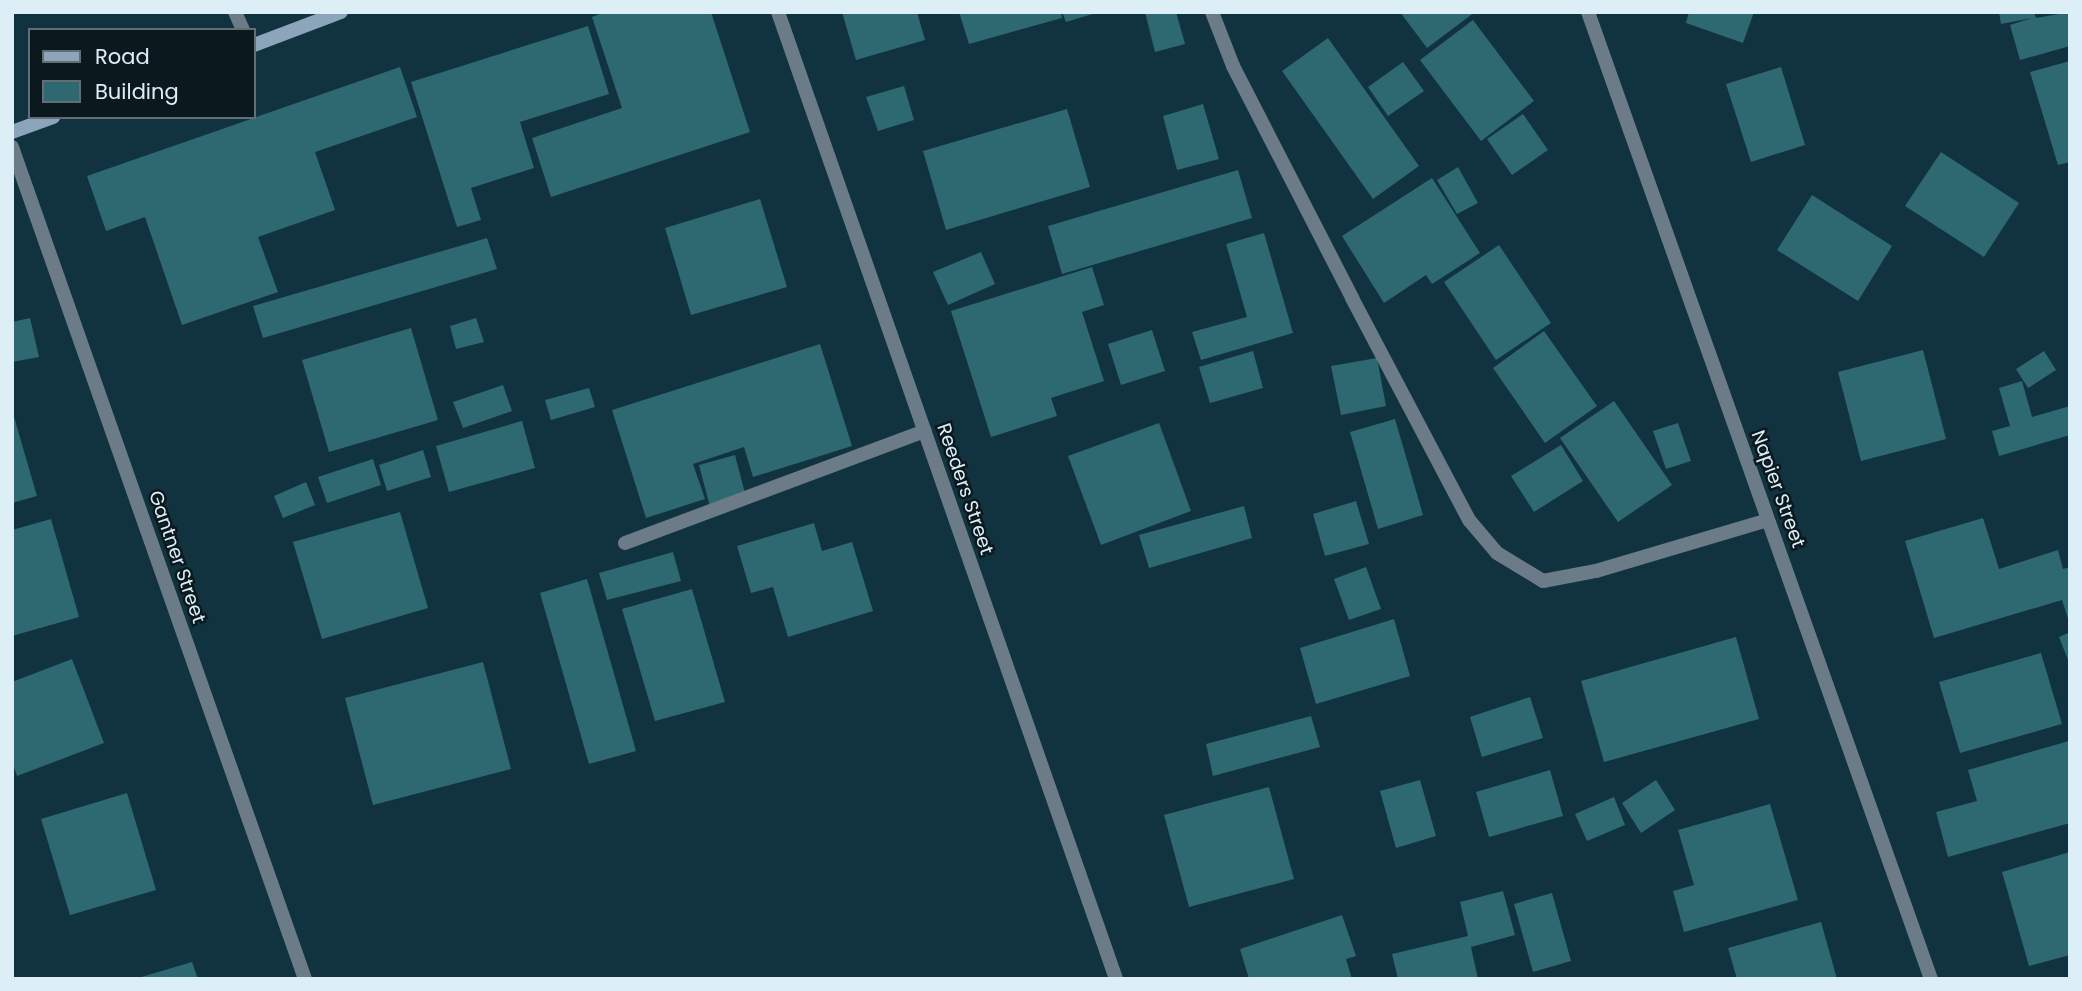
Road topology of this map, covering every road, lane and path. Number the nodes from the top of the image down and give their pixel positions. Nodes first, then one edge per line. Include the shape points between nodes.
1 (235, 12) edge
2 (341, 12) edge
3 (778, 12) edge
4 (1212, 12) edge
5 (1588, 12) edge
6 (242, 28) edge
7 (256, 44) edge
8 (48, 119) edge
9 (12, 132) edge
10 (12, 147) edge
11 (925, 431) junction
12 (1768, 520) junction
13 (625, 543) dead end
14 (305, 979) edge
15 (1116, 979) edge
16 (1931, 979) edge

1 - 6 street
2 - 7 street
3 - 11 street, Reeders Street
4 - 12 street via 1233,66 1391,372 1469,520 1497,553 1543,580 1596,571
5 - 12 street, Napier Street
8 - 9 street
10 - 14 street, Gantner Street
11 - 13 street
11 - 15 street, Reeders Street
12 - 16 street, Napier Street

